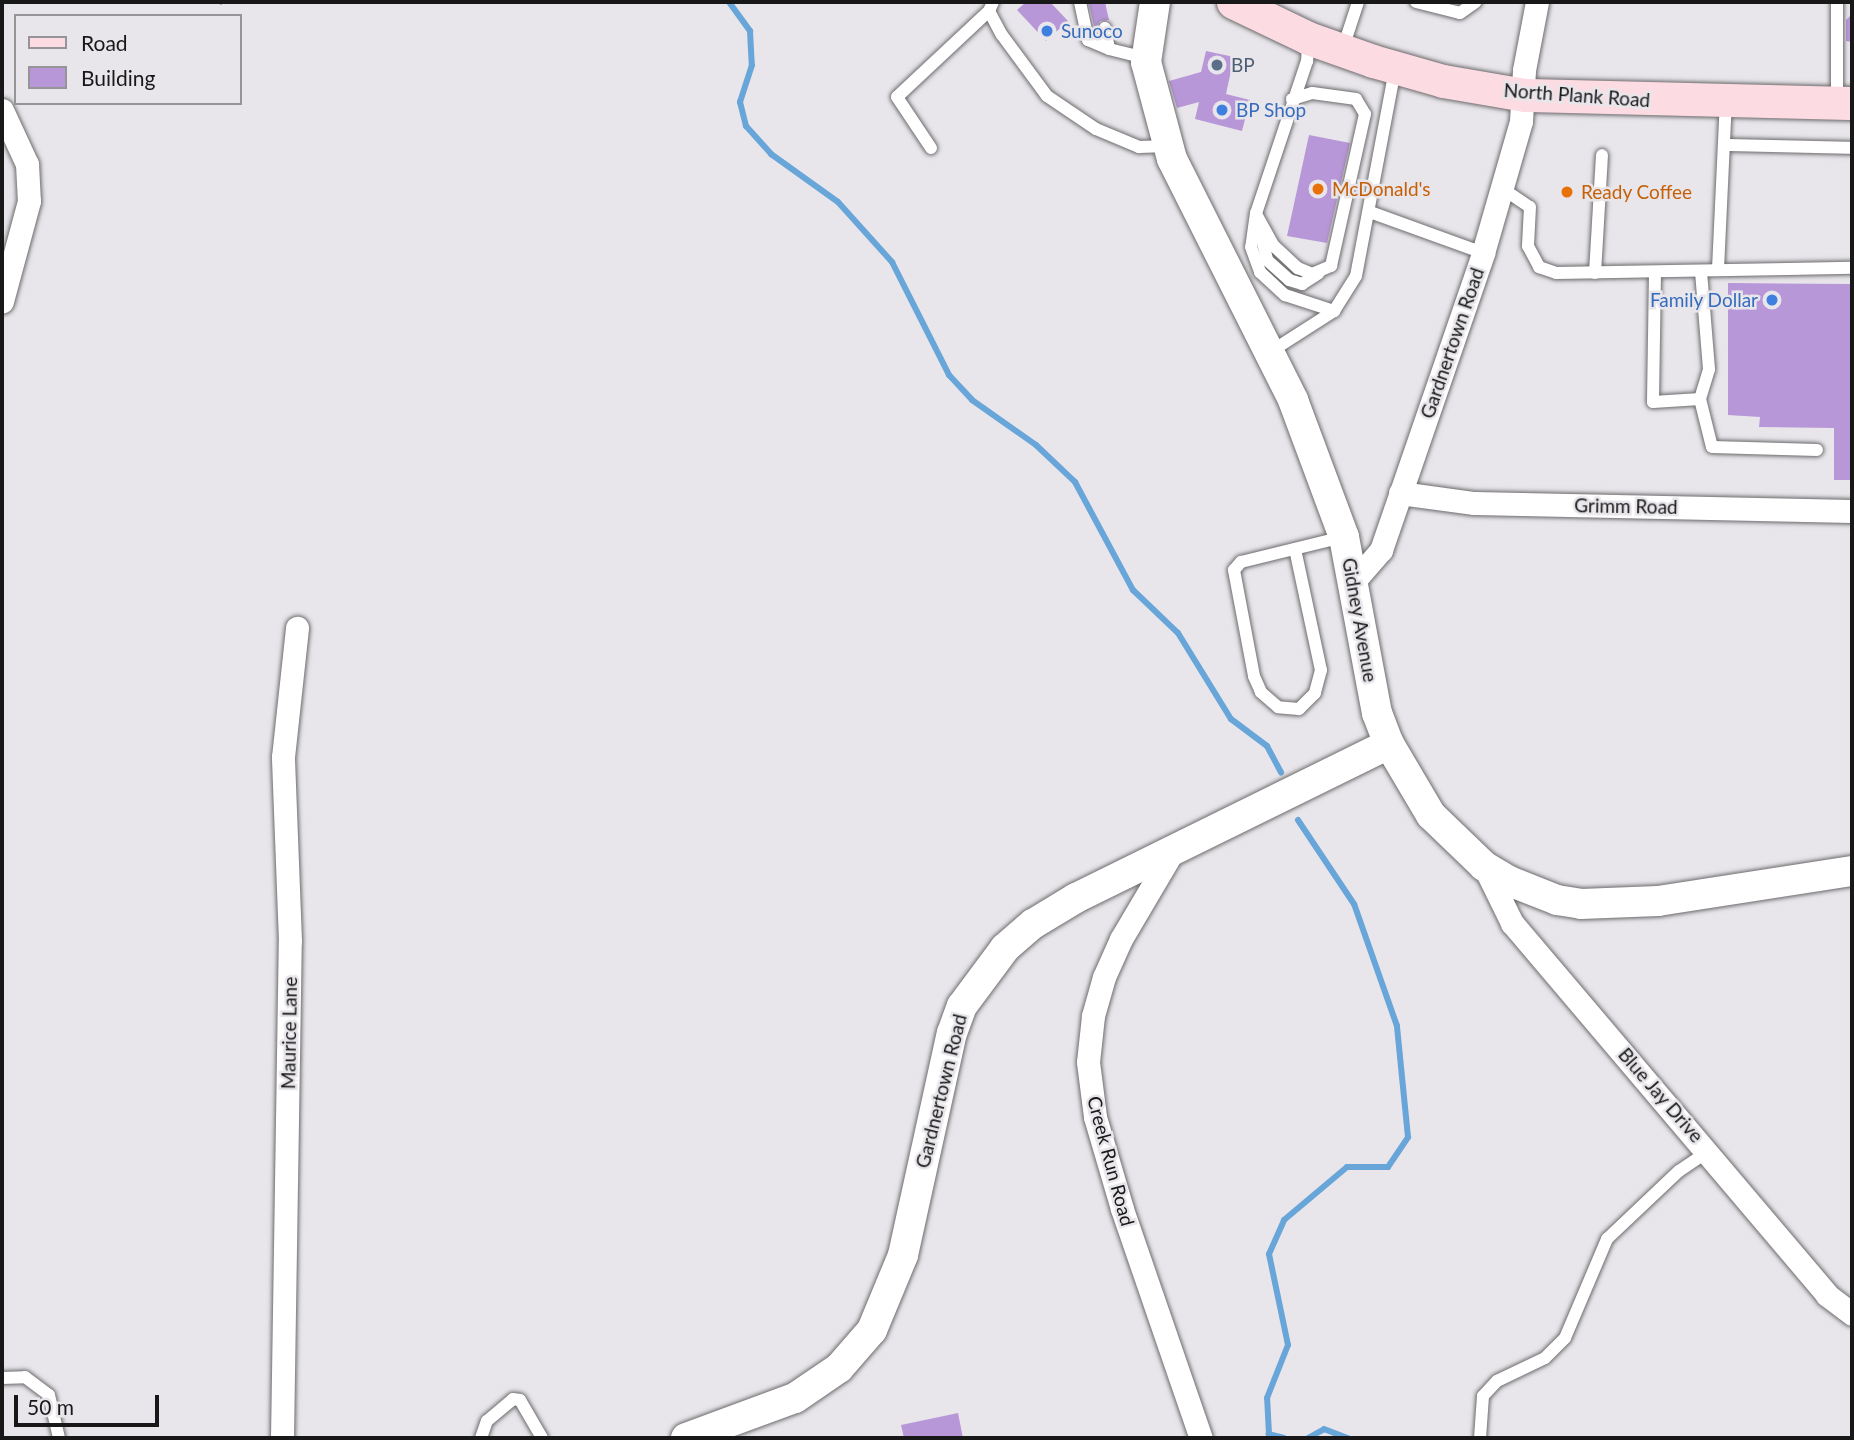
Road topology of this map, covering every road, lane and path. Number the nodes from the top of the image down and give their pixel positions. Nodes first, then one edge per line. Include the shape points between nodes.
1 (1079, 2) edge
2 (1155, 2) edge
3 (1233, 2) edge
4 (1358, 2) edge
5 (1416, 2) edge
6 (1476, 2) edge
7 (1537, 2) edge
8 (1837, 2) edge
9 (991, 7) edge
10 (1105, 28) dead end
11 (1308, 38) junction
12 (1109, 49) junction
13 (1342, 50) junction
14 (1146, 58) junction
15 (1396, 68) junction
16 (1525, 94) junction
17 (1292, 99) junction
18 (1726, 101) junction
19 (1844, 103) edge
20 (2, 110) edge
21 (1724, 145) junction
22 (1168, 146) junction
23 (931, 148) dead end
24 (1852, 148) edge
25 (1602, 155) dead end
26 (1503, 189) junction
27 (1370, 212) junction
28 (1256, 214) junction
29 (1483, 253) junction
30 (1852, 268) edge
31 (1718, 269) junction
32 (1701, 271) junction
33 (1595, 273) junction
34 (1655, 273) junction
35 (2, 301) edge
36 (1334, 311) junction
37 (1269, 352) junction
38 (1700, 399) junction
39 (1817, 450) dead end
40 (1400, 493) junction
41 (1852, 510) edge
42 (1344, 537) junction
43 (1295, 549) junction
44 (1355, 580) junction
45 (297, 628) dead end
46 (1389, 744) junction
47 (1173, 851) junction
48 (1484, 866) junction
49 (1852, 870) edge
50 (1709, 1151) junction
51 (1852, 1314) edge
52 (2, 1378) edge
53 (60, 1438) edge
54 (282, 1438) edge
55 (481, 1438) edge
56 (542, 1438) edge
57 (685, 1438) edge
58 (1201, 1438) edge
59 (1480, 1438) edge

1 - 12 lane via 1088,40
2 - 14 street, Gidney Avenue
3 - 11 main road, North Plank Road
4 - 13 lane
5 - 6 lane via 1460,13
7 - 16 street, Gardnertown Road via 1524,70
8 - 19 lane
9 - 22 lane via 1023,69 1046,96 1107,134 1139,147
9 - 23 lane via 897,97
10 - 12 lane
11 - 13 main road, North Plank Road
11 - 17 lane via 1307,61
12 - 14 lane
13 - 15 main road, North Plank Road
14 - 22 street, Gidney Avenue
15 - 16 main road, North Plank Road
15 - 27 lane
16 - 18 main road, North Plank Road
16 - 26 street, Gardnertown Road
17 - 28 lane
17 - 28 lane via 1312,93 1342,96 1356,99 1365,114 1331,266 1312,274 1297,268 1274,246
18 - 19 main road, North Plank Road
18 - 21 lane
20 - 35 street via 27,164 29,201
21 - 24 lane
21 - 31 lane
22 - 37 street, Gidney Avenue via 1195,211
25 - 33 lane
26 - 29 street, Gardnertown Road
26 - 33 lane via 1530,207 1528,246 1539,267 1556,273
27 - 29 lane
27 - 36 lane via 1356,276
28 - 36 lane via 1251,247 1261,272 1285,295
29 - 40 street, Gardnertown Road
30 - 31 lane
31 - 32 lane
32 - 34 lane
32 - 38 lane via 1709,369
33 - 34 lane
34 - 38 lane via 1653,402
36 - 37 lane
37 - 42 street, Gidney Avenue via 1293,400
38 - 39 lane via 1712,447
40 - 41 street, Grimm Road via 1475,503
40 - 44 street, Gardnertown Road via 1381,550
42 - 43 lane
42 - 44 street, Gidney Avenue
43 - 43 lane via 1241,562 1234,570 1261,692 1278,707 1299,709 1315,693 1321,670
44 - 46 street, Gidney Avenue via 1368,674
45 - 54 street, Maurice Lane via 283,757 290,941
46 - 47 street, Gardnertown Road
46 - 48 street, Gidney Avenue via 1431,815
47 - 57 street, Gardnertown Road via 1033,924 1005,948 962,1006 940,1081 903,1255 872,1330 856,1350 795,1398
47 - 58 street, Creek Run Road via 1104,977 1093,1016 1088,1062 1095,1117 1122,1209
48 - 49 street, Gidney Avenue via 1556,901 1581,904 1658,901
48 - 50 street, Blue Jay Drive via 1512,923
50 - 51 street, Blue Jay Drive via 1827,1295
50 - 59 lane via 1679,1171 1607,1238 1565,1338 1545,1358 1497,1381 1483,1396
52 - 53 lane via 25,1377 49,1395
55 - 56 lane via 487,1421 513,1399 520,1400

